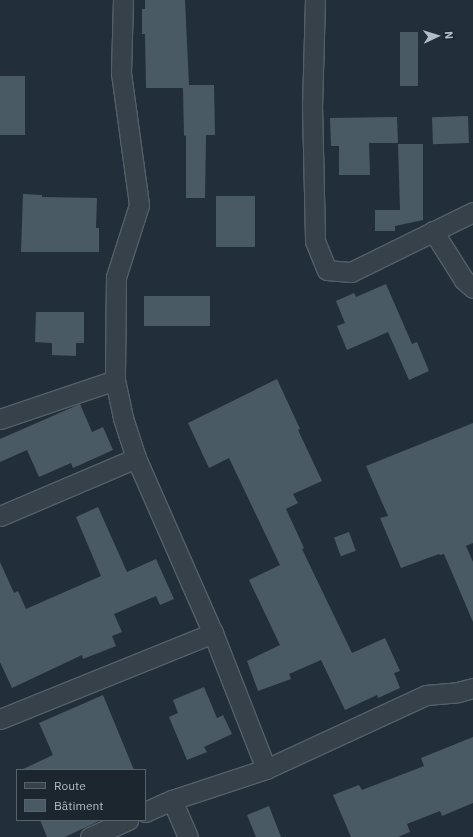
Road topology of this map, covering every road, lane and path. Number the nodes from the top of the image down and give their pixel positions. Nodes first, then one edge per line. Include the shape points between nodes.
1 (123, 0) edge
2 (314, 0) edge
3 (473, 212) edge
4 (433, 231) junction
5 (473, 288) edge
6 (115, 380) junction
7 (0, 419) edge
8 (136, 458) junction
9 (0, 516) edge
10 (213, 633) junction
11 (473, 688) edge
12 (0, 719) edge
13 (266, 769) junction
14 (172, 800) junction
15 (146, 812) edge
16 (126, 821) edge
17 (90, 837) edge
18 (188, 837) edge

1 - 6 street via 121,73 139,205 116,276
2 - 4 street via 312,105 316,241 327,270 350,272
3 - 4 street
4 - 5 street via 464,280
6 - 7 street
6 - 8 street via 123,418
8 - 9 street
8 - 10 street
10 - 12 street
10 - 13 street
11 - 13 street via 426,695
13 - 14 street
14 - 15 street
14 - 18 street
16 - 17 street

